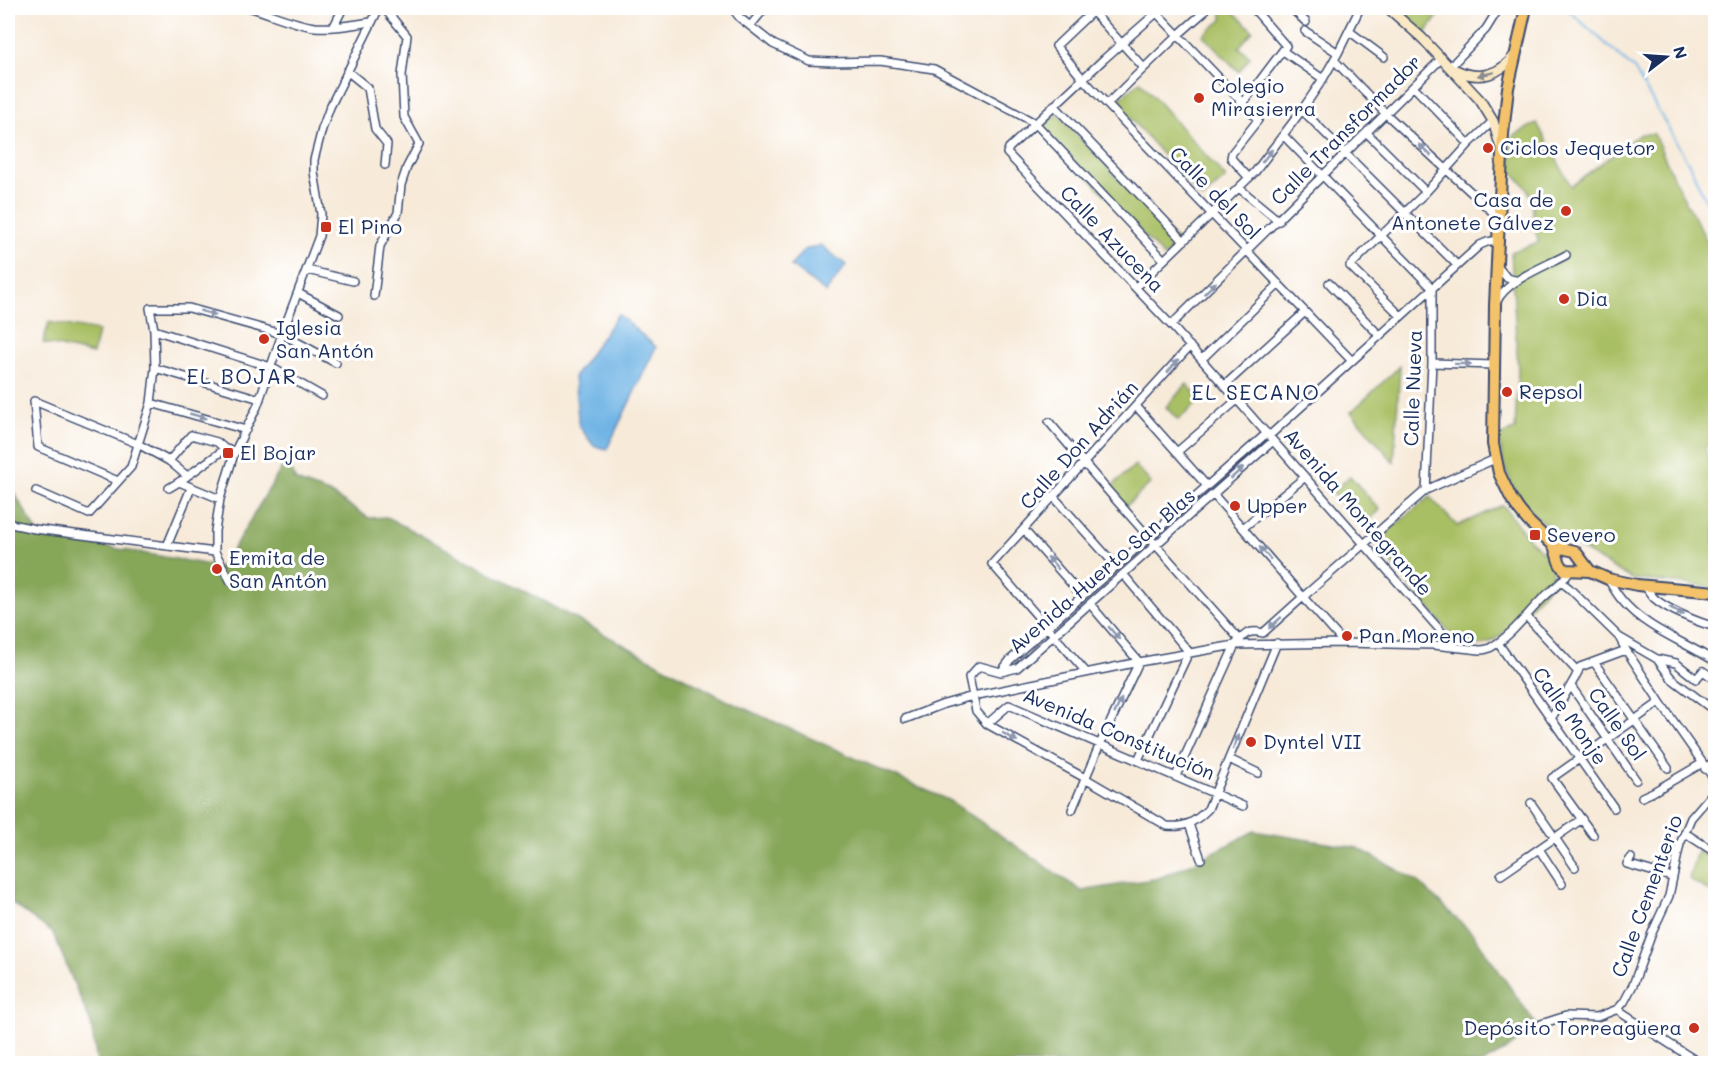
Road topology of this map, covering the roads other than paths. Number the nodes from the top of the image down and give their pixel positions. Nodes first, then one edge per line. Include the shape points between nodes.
1 (251, 8) edge
2 (343, 8) edge
3 (379, 8) edge
4 (384, 8) edge
5 (732, 8) edge
6 (765, 8) edge
7 (1202, 8) edge
8 (1252, 8) edge
9 (1291, 8) edge
10 (1360, 8) edge
11 (1388, 8) edge
12 (1499, 8) edge
13 (1526, 8) edge
14 (1157, 9) edge
15 (1094, 10) edge
16 (372, 22) junction
17 (1306, 22) dead end
18 (750, 26) junction
19 (334, 27) junction
20 (1305, 31) dead end
21 (1349, 31) junction
22 (1179, 35) junction
23 (1120, 44) junction
24 (1285, 48) junction
25 (1516, 53) junction
26 (1336, 56) junction
27 (1384, 57) dead end
28 (1442, 58) junction
29 (1450, 67) junction
30 (1144, 68) junction
31 (347, 71) junction
32 (1083, 79) junction
33 (1323, 79) junction
34 (1413, 87) junction
35 (1243, 103) junction
36 (1107, 104) junction
37 (1054, 105) junction
38 (1302, 110) junction
39 (1386, 114) junction
40 (1499, 122) junction
41 (1035, 123) junction
42 (1367, 133) junction
43 (1283, 135) junction
44 (1469, 144) junction
45 (1346, 154) junction
46 (385, 165) dead end
47 (1447, 170) junction
48 (1323, 177) junction
49 (1249, 178) junction
50 (1239, 188) junction
51 (1426, 192) junction
52 (1213, 213) junction
53 (1405, 213) junction
54 (1499, 218) junction
55 (1279, 221) junction
56 (1381, 237) junction
57 (1498, 240) junction
58 (1184, 241) junction
59 (1248, 251) junction
60 (1566, 255) dead end
61 (1164, 260) junction
62 (1457, 265) junction
63 (1497, 266) junction
64 (307, 270) junction
65 (1518, 280) junction
66 (353, 281) dead end
67 (1329, 283) dead end
68 (1280, 284) junction
69 (1136, 287) junction
70 (1432, 288) junction
71 (298, 293) junction
72 (374, 296) dead end
73 (1495, 305) junction
74 (1305, 312) junction
75 (339, 315) dead end
76 (1401, 316) junction
77 (1172, 325) junction
78 (154, 330) junction
79 (282, 334) junction
80 (1380, 336) junction
81 (1190, 346) junction
82 (1202, 359) junction
83 (1352, 361) junction
84 (336, 363) dead end
85 (1432, 363) junction
86 (1494, 365) junction
87 (271, 367) junction
88 (155, 368) junction
89 (1225, 386) junction
90 (322, 396) dead end
91 (260, 399) junction
92 (1237, 400) junction
93 (151, 403) junction
94 (1136, 406) junction
95 (1049, 422) dead end
96 (246, 430) junction
97 (1270, 436) junction
98 (138, 444) junction
99 (225, 449) junction
100 (235, 451) junction
101 (1177, 452) junction
102 (1495, 459) junction
103 (169, 461) junction
104 (1084, 463) junction
105 (187, 476) junction
106 (1305, 477) junction
107 (118, 481) junction
108 (179, 483) junction
109 (1207, 486) junction
110 (169, 488) dead end
111 (191, 488) junction
112 (1426, 490) junction
113 (36, 491) dead end
114 (1213, 494) junction
115 (1053, 496) junction
116 (220, 499) junction
117 (8, 521) edge
118 (1243, 528) junction
119 (1024, 530) junction
120 (1149, 537) junction
121 (1364, 544) junction
122 (1552, 544) junction
123 (1156, 545) junction
124 (167, 546) junction
125 (1568, 549) junction
126 (215, 552) junction
127 (1580, 558) junction
128 (1559, 561) junction
129 (1116, 566) junction
130 (1572, 570) junction
131 (1590, 571) junction
132 (1123, 574) junction
133 (1608, 579) junction
134 (1562, 581) junction
135 (231, 582) dead end
136 (1645, 586) junction
137 (1716, 592) edge
138 (1082, 596) junction
139 (1303, 597) junction
140 (1090, 604) junction
141 (1526, 616) junction
142 (1048, 627) junction
143 (1716, 627) edge
144 (1055, 635) junction
145 (1619, 637) junction
146 (1237, 642) junction
147 (1277, 643) junction
148 (1344, 643) junction
149 (1498, 643) junction
150 (1454, 646) junction
151 (1626, 650) junction
152 (1189, 652) junction
153 (1657, 659) junction
154 (1139, 662) junction
155 (1594, 662) junction
156 (1716, 662) edge
157 (1000, 672) junction
158 (1086, 672) junction
159 (1578, 672) junction
160 (1716, 680) edge
161 (1571, 686) junction
162 (974, 696) junction
163 (1660, 702) junction
164 (1716, 712) edge
165 (1551, 718) junction
166 (904, 719) dead end
167 (1635, 720) junction
168 (987, 724) junction
169 (1607, 739) junction
170 (1100, 744) junction
171 (1229, 759) junction
172 (1580, 759) junction
173 (1716, 759) edge
174 (1138, 760) junction
175 (1703, 766) junction
176 (1668, 768) dead end
177 (1258, 773) dead end
178 (1176, 776) junction
179 (1085, 778) junction
180 (1636, 780) dead end
181 (1716, 782) edge
182 (1716, 789) edge
183 (1215, 793) junction
184 (1642, 797) dead end
185 (1531, 803) dead end
186 (1243, 806) dead end
187 (1614, 808) dead end
188 (1072, 810) dead end
189 (1582, 819) junction
190 (1189, 824) junction
191 (1685, 832) junction
192 (1593, 835) dead end
193 (1555, 838) junction
194 (1539, 849) junction
195 (1716, 853) edge
196 (1631, 858) dead end
197 (1201, 859) dead end
198 (1575, 867) dead end
199 (1501, 875) dead end
200 (1671, 877) junction
201 (1562, 884) dead end
202 (1618, 1009) junction
203 (1540, 1024) dead end
204 (1702, 1063) edge

1 - 19 street via 316,27
2 - 19 street
3 - 16 street
4 - 72 street via 407,36 402,75 404,117 419,144 400,185 398,213 380,246
5 - 18 street
6 - 18 street
7 - 22 street via 1204,12
8 - 24 street
9 - 17 street
10 - 21 street
11 - 28 main road
12 - 29 street via 1486,29
13 - 25 main road
14 - 22 street
14 - 23 street
15 - 23 street
15 - 32 street, Calle del Sol via 1056,46
16 - 19 street
16 - 31 street
18 - 41 street via 772,44 808,61 880,61 934,69
20 - 26 street
21 - 26 street
21 - 27 street
22 - 30 street
22 - 35 street
23 - 30 street
23 - 32 street
24 - 33 street
24 - 35 street
25 -> 29 main road via 1504,67 1484,76 1467,75
25 - 40 main road
26 - 33 street
26 - 39 street
28 - 29 main road
28 - 34 street, Calle Transformador
29 - 40 main road
30 - 36 street
31 - 46 street via 368,88 375,129 387,144
31 - 64 street via 326,116 315,153 321,228
32 - 36 street, Calle del Sol
32 - 37 street
33 - 38 street
34 - 39 street, Calle Transformador
34 - 44 street
35 - 49 street via 1258,120 1231,158
36 - 52 street, Calle del Sol
37 - 41 street
37 - 58 street
38 - 43 street
38 - 45 street
39 - 42 street, Calle Transformador
47 -> 39 street
40 - 44 street
40 - 54 main road
41 - 61 street
41 - 69 street, Calle Azucena via 1009,148 1009,156
42 - 45 street, Calle Transformador
42 - 51 street
43 - 48 street
49 -> 43 street
44 - 47 street
45 - 48 street, Calle Transformador
45 - 53 street
47 - 51 street
47 - 54 street
48 - 55 street, Calle Transformador
48 - 56 street
49 - 50 street
50 - 52 street
50 - 55 street
51 - 53 street
52 - 58 street
52 - 59 street, Calle del Sol
53 - 56 street
53 - 62 street
54 - 57 main road
55 - 59 street, Calle Transformador
56 - 70 street
56 - 76 street via 1350,266
57 - 62 street, Avenida Huerto San Blas via 1480,245
57 - 63 main road
58 - 61 street
59 - 68 street, Calle del Sol
77 -> 59 street, Calle Transformador
60 - 65 street
61 - 69 street
62 - 70 street, Avenida Huerto San Blas
63 - 65 street via 1507,278
63 - 73 main road
64 - 66 street
64 - 71 street
65 - 73 street via 1500,294
67 - 80 street
68 - 74 street, Calle del Sol
68 - 82 street
69 - 77 street, Calle Azucena
70 - 76 street, Avenida Huerto San Blas
70 - 85 street, Calle Nueva
71 - 75 street
71 - 79 street
73 - 86 main road
74 - 83 street, Calle del Sol
74 - 89 street
76 - 80 street, Avenida Huerto San Blas
77 - 81 street, Calle Azucena
78 -> 79 street via 150,308 189,308
78 - 87 street
78 - 88 street
79 - 84 street
79 - 87 street
80 - 83 street, Avenida Huerto San Blas
81 - 82 street, Avenida Montegrande
94 -> 81 street, Calle Don Adrián
82 - 89 street, Avenida Montegrande
83 - 97 street, Avenida Huerto San Blas
85 -> 86 street
85 - 112 street, Calle Nueva
86 - 102 main road
87 - 90 street
87 - 91 street
88 - 91 street
88 - 93 street
89 - 92 street, Avenida Montegrande
91 - 96 street
92 - 97 street, Avenida Montegrande
92 - 101 street
93 -> 96 street
93 - 98 street
94 - 101 street
94 - 104 street, Calle Don Adrián
95 - 104 street
96 - 100 street
97 - 106 street, Avenida Montegrande
97 - 109 street, Avenida Huerto San Blas
114 -> 97 street, Avenida Huerto San Blas
98 - 103 street
98 - 107 street via 131,467
98 - 107 street via 34,401 38,447
99 - 100 street
99 - 103 street via 217,442 190,435
99 - 105 street
100 - 116 street
101 - 109 street
102 - 112 street
102 - 122 main road via 1510,498
103 - 105 street
104 - 115 street, Calle Don Adrián
104 - 120 street
105 - 108 street
106 - 118 street
106 - 121 street, Avenida Montegrande
107 - 113 street via 88,514
108 - 110 street
108 - 111 street
109 - 120 street, Avenida Huerto San Blas
111 - 116 street
111 - 124 street
112 - 121 street
114 - 118 street
114 - 123 street, Avenida Huerto San Blas
115 - 119 street, Calle Don Adrián
115 - 129 street
116 - 126 street
117 - 124 street via 10,525 35,529
139 -> 118 street
138 -> 119 street
119 - 142 street, Calle Don Adrián via 992,564
120 - 123 street
120 - 129 street, Avenida Huerto San Blas
121 - 139 street
121 - 150 street, Avenida Montegrande
122 - 125 main road
122 - 128 main road
123 - 132 street, Avenida Huerto San Blas
123 - 146 street
124 - 126 street
125 - 127 main road
125 - 128 main road
126 - 135 street
127 - 130 main road via 1579,565
127 - 131 main road
128 - 130 main road via 1565,570
128 - 134 street
129 - 138 street, Avenida Huerto San Blas
130 - 131 main road
130 - 134 street
131 - 133 main road
132 - 140 street, Avenida Huerto San Blas
132 - 152 street
133 - 136 main road
133 - 156 street via 1621,600 1637,615
134 - 141 street
134 - 145 street
136 - 137 main road
136 -> 143 street via 1667,606
138 - 142 street, Avenida Huerto San Blas
139 -> 146 street via 1263,633 1254,630
139 - 148 street
140 - 144 street, Avenida Huerto San Blas
140 -> 154 street
141 - 149 street
141 - 159 street
142 - 144 street
142 - 157 street, Avenida Huerto San Blas
144 - 157 street, Avenida Huerto San Blas via 1017,668
144 - 158 street
145 - 151 street
145 - 153 street
146 - 147 street
146 - 152 street
146 - 178 street
147 - 148 street
171 -> 147 street
148 - 150 street
149 - 150 street via 1480,650
149 - 165 street, Calle Monje
151 - 155 street
151 - 163 street
152 - 154 street
152 - 174 street
153 - 160 street via 1676,663 1696,679 1703,671
153 - 164 street via 1672,679
154 - 158 street
170 -> 154 street
155 - 159 street via 1580,667
155 - 167 street
157 - 162 street via 979,666 969,677
158 - 162 street
159 - 161 street
161 - 165 street
161 - 169 street, Calle Sol
162 - 166 street
162 - 168 street via 976,711
163 - 167 street
163 - 175 street
165 - 172 street, Calle Monje
167 - 169 street
167 - 176 street
168 - 170 street, Avenida Constitución via 1010,705
168 -> 179 street
169 - 172 street
169 - 180 street, Calle Sol
170 - 174 street, Avenida Constitución
170 - 179 street
171 - 177 street
171 - 183 street
172 - 187 street, Calle Monje
172 - 189 street via 1552,778
173 - 175 street
174 - 178 street, Avenida Constitución
175 - 181 street
175 - 184 street
178 - 183 street, Avenida Constitución
179 - 188 street
179 - 190 street via 1167,826
182 - 191 street, Calle Cementerio via 1691,818
183 - 186 street, Avenida Constitución
183 - 190 street via 1208,809
185 - 193 street
189 - 192 street
189 - 193 street
190 - 197 street
191 - 195 street
191 - 200 street, Calle Cementerio
193 - 194 street
193 - 198 street
194 - 199 street
194 - 201 street
196 - 200 street via 1627,864
200 - 202 street, Calle Cementerio via 1669,896
202 - 203 street via 1597,1017 1566,1016
202 - 204 street

